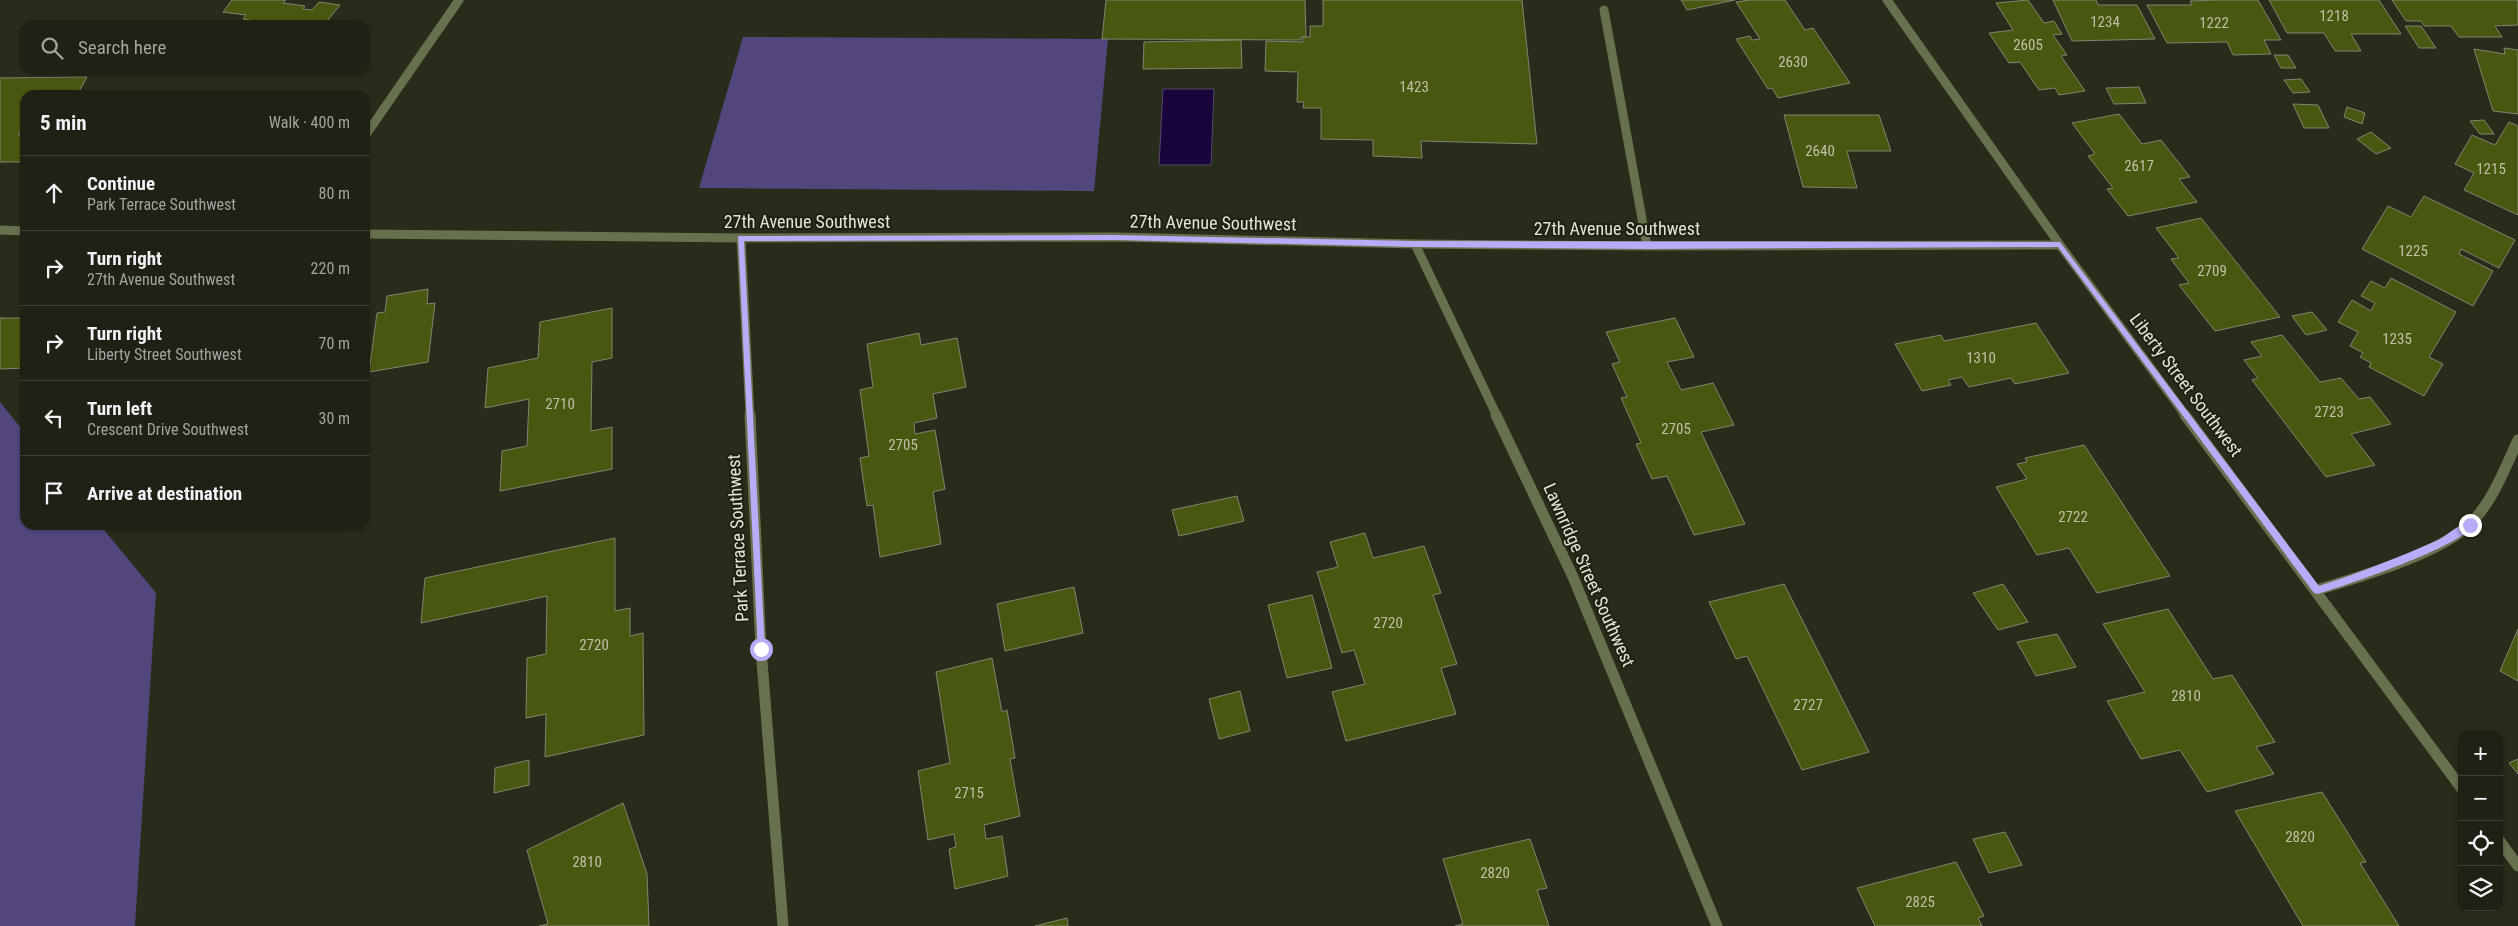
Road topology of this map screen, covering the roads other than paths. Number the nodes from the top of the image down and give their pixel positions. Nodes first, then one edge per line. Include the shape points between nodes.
1 (459, 0) edge
2 (1887, 0) edge
3 (1604, 10) dead end
4 (370, 129) edge
5 (0, 230) edge
6 (20, 231) edge
7 (370, 234) edge
8 (741, 238) junction
9 (1415, 244) junction
10 (2060, 245) junction
11 (1647, 246) junction
12 (2518, 440) edge
13 (2318, 590) junction
14 (2458, 783) edge
15 (2503, 845) edge
16 (2518, 866) edge
17 (783, 926) edge
18 (1717, 926) edge

1 - 4 street
2 - 10 street, Liberty Street Southwest
3 - 11 street
5 - 6 street
7 - 8 street, 27th Avenue Southwest
8 - 9 street, 27th Avenue Southwest via 1116,237
8 - 17 street, Park Terrace Southwest via 761,649
9 - 11 street, 27th Avenue Southwest
9 - 18 street, Lawnridge Street Southwest via 1573,577
10 - 11 street, 27th Avenue Southwest
10 - 13 street, Liberty Street Southwest
12 - 13 street via 2490,497 2470,525 2441,543 2362,576
13 - 14 street, Liberty Street Southwest
15 - 16 street

